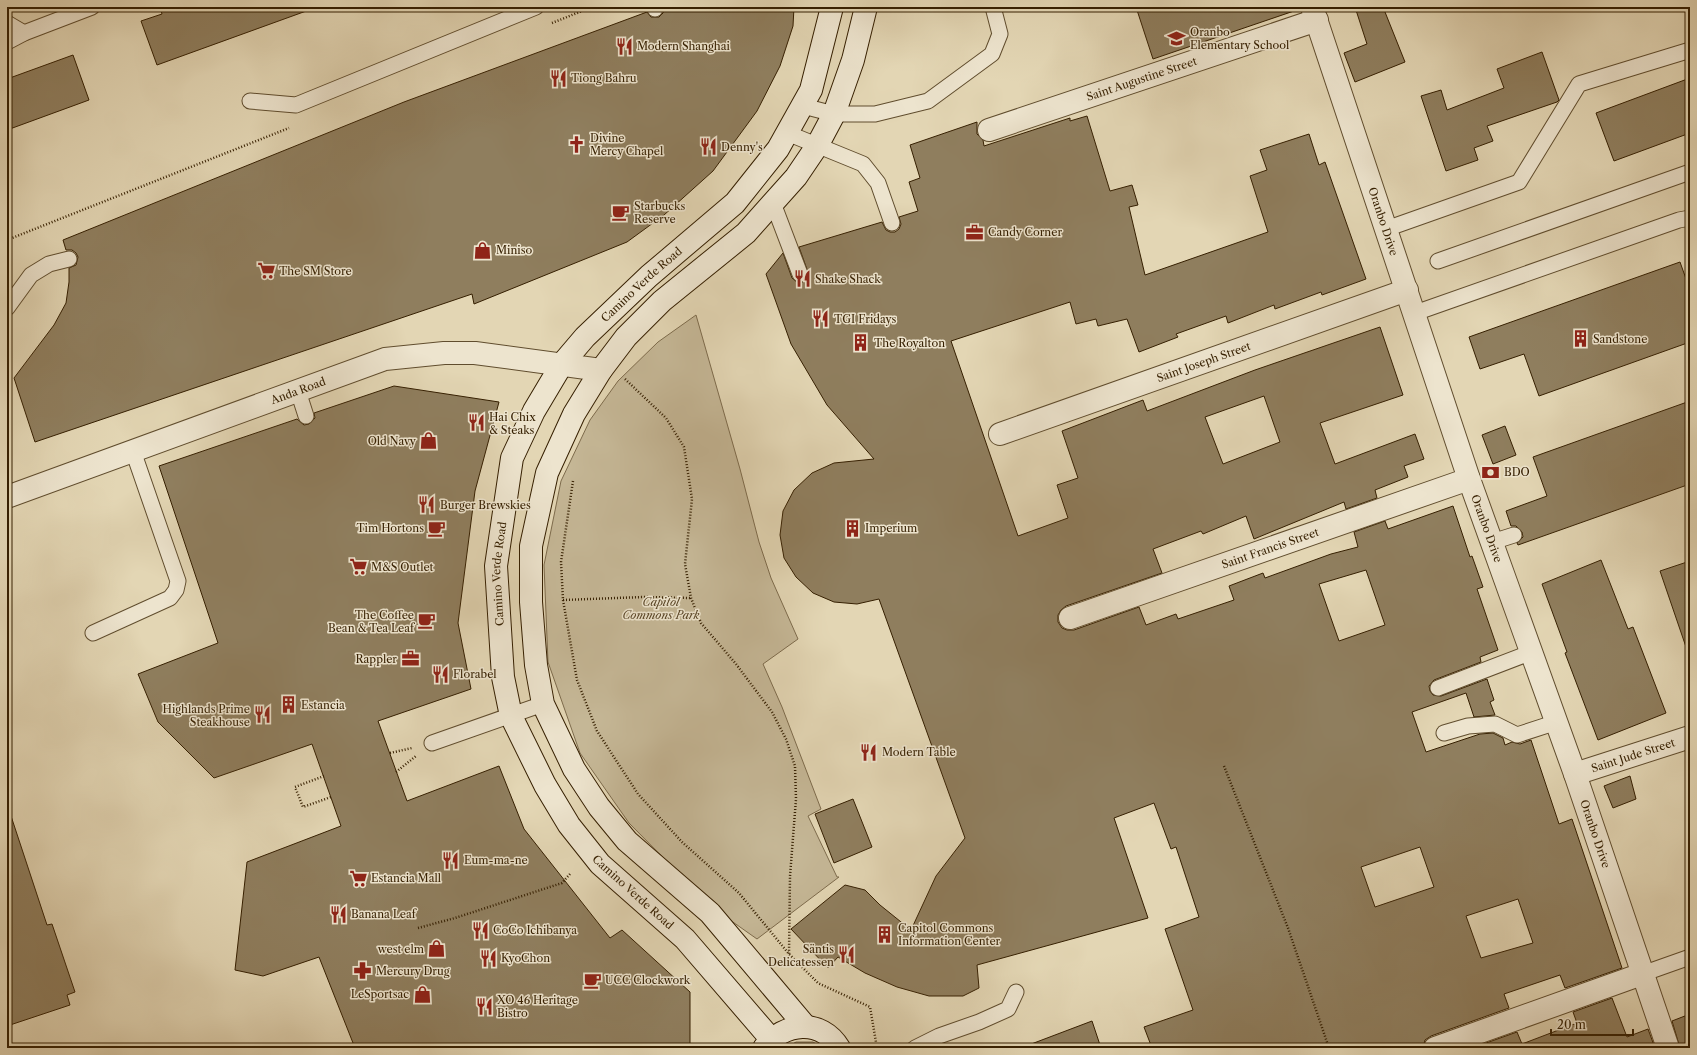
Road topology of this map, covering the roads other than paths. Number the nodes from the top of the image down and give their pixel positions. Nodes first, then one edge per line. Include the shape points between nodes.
1 (92, 7) edge
2 (536, 7) edge
3 (832, 7) edge
4 (866, 7) edge
5 (993, 7) edge
6 (57, 14) edge
7 (1314, 14) edge
8 (7, 23) edge
9 (24, 33) junction
10 (7, 42) edge
11 (1690, 52) edge
12 (250, 101) dead end
13 (802, 106) junction
14 (834, 114) junction
15 (989, 130) dead end
16 (787, 133) junction
17 (817, 146) junction
18 (1690, 172) edge
19 (773, 203) junction
20 (1690, 218) edge
21 (892, 223) dead end
22 (1386, 229) junction
23 (69, 259) dead end
24 (1438, 261) dead end
25 (800, 274) dead end
26 (1407, 290) junction
27 (7, 308) edge
28 (1415, 314) junction
29 (562, 364) junction
30 (601, 370) junction
31 (298, 391) junction
32 (306, 416) dead end
33 (1000, 434) dead end
34 (133, 452) junction
35 (1469, 479) junction
36 (7, 497) edge
37 (1514, 535) dead end
38 (1492, 542) junction
39 (1070, 618) dead end
40 (93, 633) dead end
41 (1532, 652) junction
42 (1438, 688) dead end
43 (543, 704) junction
44 (511, 716) junction
45 (1557, 722) junction
46 (1444, 733) dead end
47 (1690, 737) edge
48 (432, 743) dead end
49 (1575, 774) junction
50 (1690, 957) edge
51 (1642, 974) junction
52 (1016, 992) dead end
53 (806, 1027) junction
54 (768, 1044) edge
55 (839, 1048) edge
56 (915, 1048) edge
57 (1435, 1048) edge
58 (1668, 1048) edge

1 - 6 lane
2 - 12 lane via 296,105
3 - 13 street, Camino Verde Road via 811,90
4 - 14 street via 853,60
5 - 14 lane via 1000,34 992,54 928,101 875,114
6 - 9 lane
7 - 15 street, Saint Augustine Street
7 - 22 street, Oranbo Drive
8 - 9 lane
9 - 10 lane
11 - 22 lane via 1579,84 1519,182
13 - 14 lane
13 - 16 street, Camino Verde Road
14 - 17 street
16 - 17 lane
16 - 29 street, Camino Verde Road via 778,150 735,203 649,276 585,337
17 - 19 street via 796,177
17 - 21 lane via 863,164 878,183
18 - 24 lane
19 - 25 lane
19 - 30 street via 746,233 662,301 626,336
20 - 28 lane
22 - 26 street, Oranbo Drive
23 - 27 lane via 49,264 31,275
26 - 28 street, Oranbo Drive
26 - 33 street, Saint Joseph Street
28 - 35 street, Oranbo Drive
29 - 30 street, Anda Road
29 - 31 street, Anda Road via 476,353 385,359
29 - 44 street, Camino Verde Road via 534,411 512,458 496,566 503,676
30 - 43 street via 574,414 547,473 531,546 531,602 536,665
31 - 32 lane
31 - 34 street, Anda Road
34 - 36 street, Anda Road
34 - 40 lane via 178,581 176,590 170,598
35 - 38 street, Oranbo Drive
35 - 39 street, Saint Francis Street
37 - 38 lane
38 - 41 street, Oranbo Drive
41 - 42 lane
41 - 45 street, Oranbo Drive
43 - 44 lane
43 - 53 street via 574,769 599,807 627,841 710,913
44 - 48 lane
44 - 54 street, Camino Verde Road via 545,785 569,825 600,864 685,939
45 - 46 lane via 1517,735 1494,724 1468,726
45 - 49 street, Oranbo Drive
47 - 49 street, Saint Jude Street
49 - 51 street, Oranbo Drive
50 - 51 lane
51 - 57 street
51 - 58 street, Oranbo Drive
52 - 56 lane via 1008,1009
53 - 54 street via 782,1032
53 - 55 street via 819,1030 830,1037

